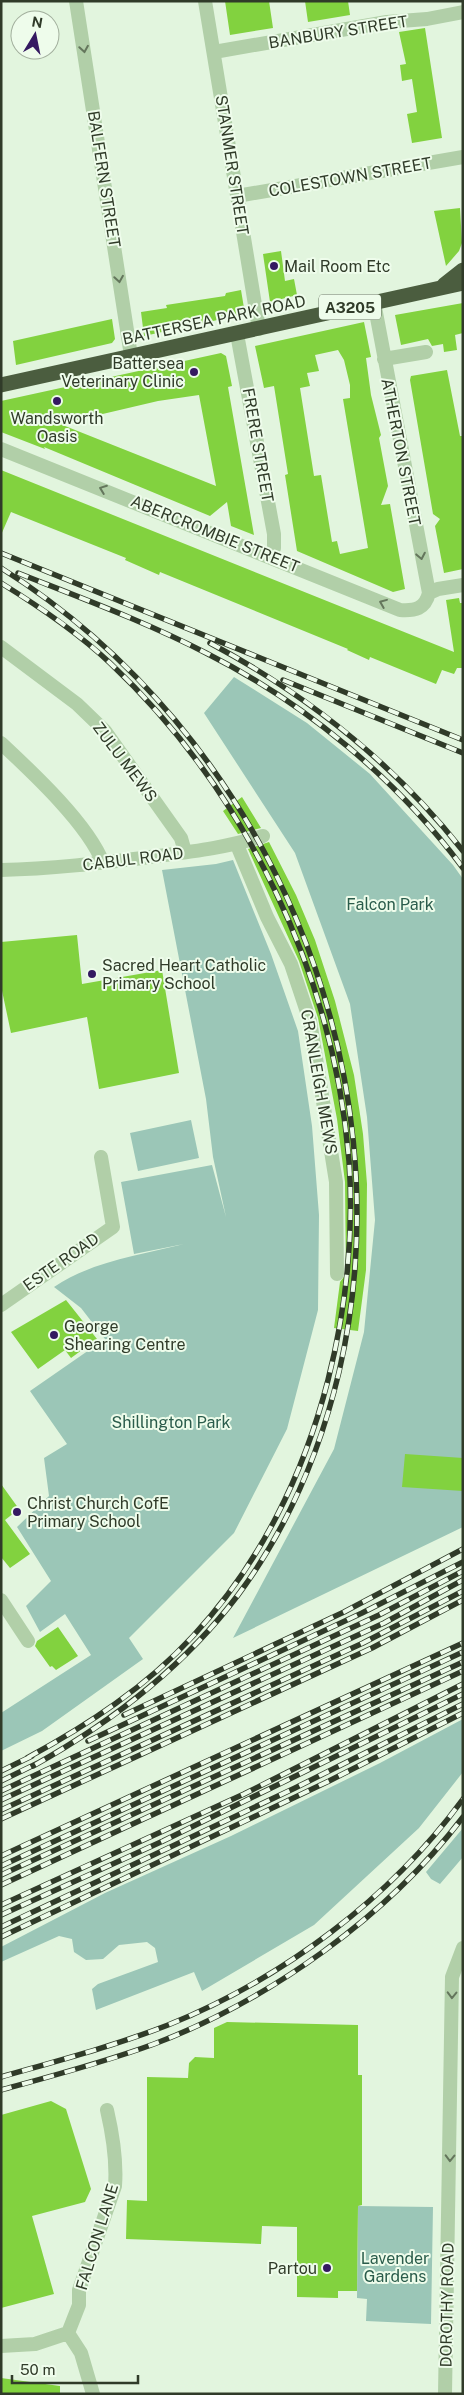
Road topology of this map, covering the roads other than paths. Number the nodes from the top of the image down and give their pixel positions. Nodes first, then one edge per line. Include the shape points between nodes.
1 (76, 1) edge
2 (205, 1) edge
3 (463, 12) edge
4 (214, 52) junction
5 (463, 157) edge
6 (237, 196) junction
7 (463, 270) edge
8 (463, 283) edge
9 (441, 288) junction
10 (374, 302) junction
11 (260, 329) junction
12 (237, 334) junction
13 (426, 352) dead end
14 (131, 356) junction
15 (384, 359) junction
16 (1, 385) edge
17 (1, 449) edge
18 (271, 556) junction
19 (463, 586) edge
20 (428, 597) junction
21 (1, 647) edge
22 (1, 743) edge
23 (262, 836) dead end
24 (237, 845) junction
25 (185, 852) junction
26 (103, 863) junction
27 (1, 870) edge
28 (101, 1157) dead end
29 (336, 1274) dead end
30 (1, 1305) edge
31 (1, 1600) edge
32 (28, 1641) dead end
33 (463, 1948) edge
34 (107, 2110) dead end
35 (68, 2333) junction
36 (1, 2346) edge
37 (92, 2394) edge
38 (445, 2394) edge

1 -> 14 street, BALFERN STREET
2 - 4 street, STANMER STREET
3 - 4 street, BANBURY STREET
4 - 6 street, STANMER STREET
5 - 6 street, COLESTOWN STREET
6 - 11 street, STANMER STREET
7 - 9 highway
8 - 9 highway, BATTERSEA PARK ROAD / A3205
9 - 10 highway, BATTERSEA PARK ROAD / A3205
10 - 11 highway, BATTERSEA PARK ROAD / A3205
10 - 15 street, ATHERTON STREET
11 - 12 highway, BATTERSEA PARK ROAD / A3205
12 - 14 highway, BATTERSEA PARK ROAD / A3205
12 - 18 street, FRERE STREET via 274,534
13 - 15 street
14 - 16 highway, BATTERSEA PARK ROAD / A3205
15 -> 20 street, ATHERTON STREET
18 -> 17 street, ABERCROMBIE STREET
20 -> 18 street, ABERCROMBIE STREET via 414,611 400,610
19 - 20 street, ABERCROMBIE STREET via 438,589
21 - 25 street, ZULU MEWS via 76,704 105,731 181,838
22 - 26 street via 60,803 95,846
23 - 24 street, CABUL ROAD
24 - 25 street, CABUL ROAD
24 - 29 street, CRANLEIGH MEWS via 267,918 291,964 310,1021 336,1182
25 - 26 street, CABUL ROAD
26 - 27 street, CABUL ROAD
28 - 30 street, ESTE ROAD via 113,1227
31 - 32 street
33 -> 38 street, DOROTHY ROAD via 452,1977
34 - 35 street, FALCON LANE via 114,2138 115,2186 79,2290 79,2305
35 - 36 street via 35,2344
35 - 37 street via 81,2353

